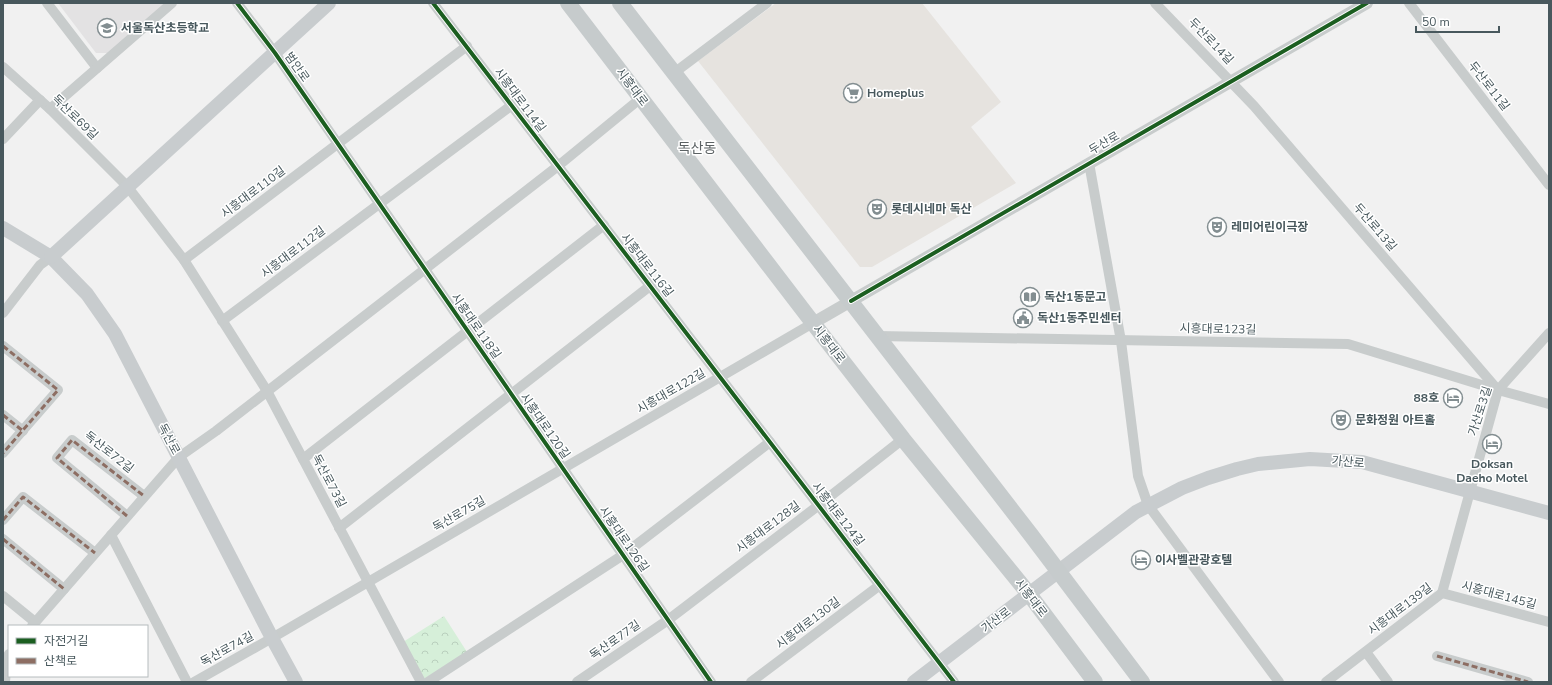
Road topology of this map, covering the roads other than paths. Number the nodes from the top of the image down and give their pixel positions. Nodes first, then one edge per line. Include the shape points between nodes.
1 (47, 3) edge
2 (172, 3) edge
3 (237, 3) edge
4 (329, 3) edge
5 (433, 3) edge
6 (568, 3) edge
7 (620, 3) edge
8 (767, 3) edge
9 (1155, 3) edge
10 (1367, 3) edge
11 (1409, 3) edge
12 (467, 46) junction
13 (275, 52) junction
14 (3, 67) edge
15 (97, 68) junction
16 (674, 73) junction
17 (1232, 81) junction
18 (641, 98) junction
19 (40, 100) junction
20 (512, 105) junction
21 (50, 109) junction
22 (3, 139) edge
23 (338, 144) junction
24 (1089, 163) junction
25 (558, 166) junction
26 (1549, 185) edge
27 (127, 186) junction
28 (379, 204) junction
29 (604, 225) junction
30 (3, 228) edge
31 (51, 257) junction
32 (184, 260) junction
33 (425, 269) junction
34 (650, 286) junction
35 (851, 301) junction
36 (3, 313) edge
37 (222, 320) junction
38 (813, 323) junction
39 (467, 331) junction
40 (1549, 333) edge
41 (877, 336) junction
42 (1121, 341) junction
43 (3, 346) edge
44 (721, 377) junction
45 (1498, 390) junction
46 (267, 391) junction
47 (511, 394) junction
48 (1549, 404) edge
49 (3, 415) edge
50 (23, 431) junction
51 (903, 439) junction
52 (770, 442) junction
53 (3, 453) edge
54 (179, 457) junction
55 (303, 459) junction
56 (563, 469) junction
57 (1470, 490) junction
58 (144, 496) junction
59 (818, 505) junction
60 (1148, 505) junction
61 (1549, 512) edge
62 (127, 516) junction
63 (3, 520) edge
64 (339, 528) junction
65 (111, 535) junction
66 (3, 539) edge
67 (95, 553) junction
68 (623, 555) junction
69 (1059, 572) junction
70 (368, 582) junction
71 (880, 585) junction
72 (64, 589) junction
73 (1029, 594) junction
74 (1442, 594) junction
75 (3, 596) edge
76 (668, 620) junction
77 (1549, 622) edge
78 (34, 624) edge
79 (272, 638) junction
80 (1366, 652) junction
81 (8, 656) edge
82 (1437, 656) dead end
83 (940, 663) junction
84 (5, 682) edge
85 (187, 682) edge
86 (194, 682) edge
87 (296, 682) edge
88 (421, 682) edge
89 (428, 682) edge
90 (577, 682) edge
91 (711, 682) edge
92 (752, 682) edge
93 (914, 682) edge
94 (954, 682) edge
95 (1095, 682) edge
96 (1142, 682) edge
97 (1279, 682) edge
98 (1326, 682) edge
99 (1388, 682) edge
100 (1528, 682) edge

1 - 15 street
2 - 15 street
3 - 13 street, 범안로
4 - 13 main road, 범안로
5 - 12 street
6 - 18 main road, 시흥대로
7 - 16 main road
8 - 16 street
9 - 17 street, 두산로14길
10 - 17 street, 두산로
11 - 26 street, 두산로11길
12 - 20 street, 시흥대로114길
12 - 23 street, 시흥대로110길
13 - 23 street, 범안로
13 - 27 main road, 범안로
14 - 19 street, 독산로69길
15 - 21 street
16 - 35 main road
17 - 24 street, 두산로
17 - 45 street, 두산로13길
18 - 25 street
18 - 38 main road, 시흥대로
19 - 21 street, 독산로69길
19 - 22 street
20 - 25 street, 시흥대로114길
20 - 28 street, 시흥대로112길
21 - 27 street, 독산로69길
23 - 28 street
23 - 32 street, 시흥대로110길
24 - 35 street, 두산로
24 - 42 street, 두산로
25 - 29 street, 시흥대로116길
25 - 33 street
27 - 31 main road, 범안로
27 - 32 street
28 - 33 street
28 - 37 street, 시흥대로112길
29 - 34 street, 시흥대로116길
29 - 39 street, 시흥대로118길
30 - 31 main road, 독산로
31 - 36 street via 40,265
31 - 54 main road, 독산로 via 87,294 115,334
32 - 37 street, 독산로73길
33 - 39 street, 시흥대로118길
33 - 46 street
34 - 44 street, 시흥대로116길
34 - 47 street, 시흥대로120길
35 - 38 street, 두산로
35 - 41 main road
37 - 46 street, 독산로73길
38 - 44 street, 시흥대로122길
38 - 51 main road, 시흥대로
39 - 47 street, 시흥대로118길
39 - 55 street, 시흥대로118길
40 - 45 street, 가산로3길
41 - 42 street, 시흥대로123길
41 - 69 main road
42 - 45 street, 시흥대로123길 via 1348,344
42 - 60 street via 1138,476
43 - 50 street via 58,390
44 - 52 street, 시흥대로124길
44 - 56 street, 시흥대로122길
45 - 48 street, 시흥대로123길
45 - 57 street, 가산로3길
46 - 54 street
46 - 55 street, 독산로73길
47 - 56 street, 시흥대로120길
47 - 64 street, 시흥대로120길
49 - 50 street
50 - 53 street
51 - 59 street, 시흥대로128길
51 - 73 main road, 시흥대로
52 - 59 street, 시흥대로124길
52 - 68 street, 시흥대로126길
54 - 58 street
54 - 79 main road, 독산로
55 - 64 street, 독산로73길
56 - 68 street, 시흥대로126길
56 - 70 street, 독산로75길
57 - 60 main road, 가산로 via 1362,462 1310,459 1258,464 1237,469 1182,488
57 - 61 main road, 가산로
57 - 74 street, 시흥대로139길
58 - 62 street
58 - 62 street, 독산로72길 via 72,440 57,458
59 - 71 street, 시흥대로124길
59 - 76 street, 시흥대로128길
60 - 69 main road, 가산로
60 - 97 street
62 - 65 street
63 - 67 street via 23,497
64 - 70 street, 독산로73길
65 - 67 street
65 - 85 street
66 - 72 street
67 - 72 street
68 - 76 street, 시흥대로126길
68 - 89 street, 시흥대로126길
69 - 73 main road, 가산로
69 - 96 main road
70 - 79 street, 독산로75길
70 - 88 street
71 - 83 street, 시흥대로124길
71 - 92 street, 시흥대로130길
72 - 78 street
73 - 83 main road, 가산로
73 - 95 main road, 시흥대로
74 - 77 street, 시흥대로145길
74 - 80 street, 시흥대로139길
75 - 78 street
76 - 90 street, 독산로77길
76 - 91 street
79 - 86 street, 독산로74길
79 - 87 main road, 독산로
80 - 98 street, 시흥대로139길
80 - 99 street
81 - 84 street
82 - 100 street
83 - 93 main road, 가산로
83 - 94 street

